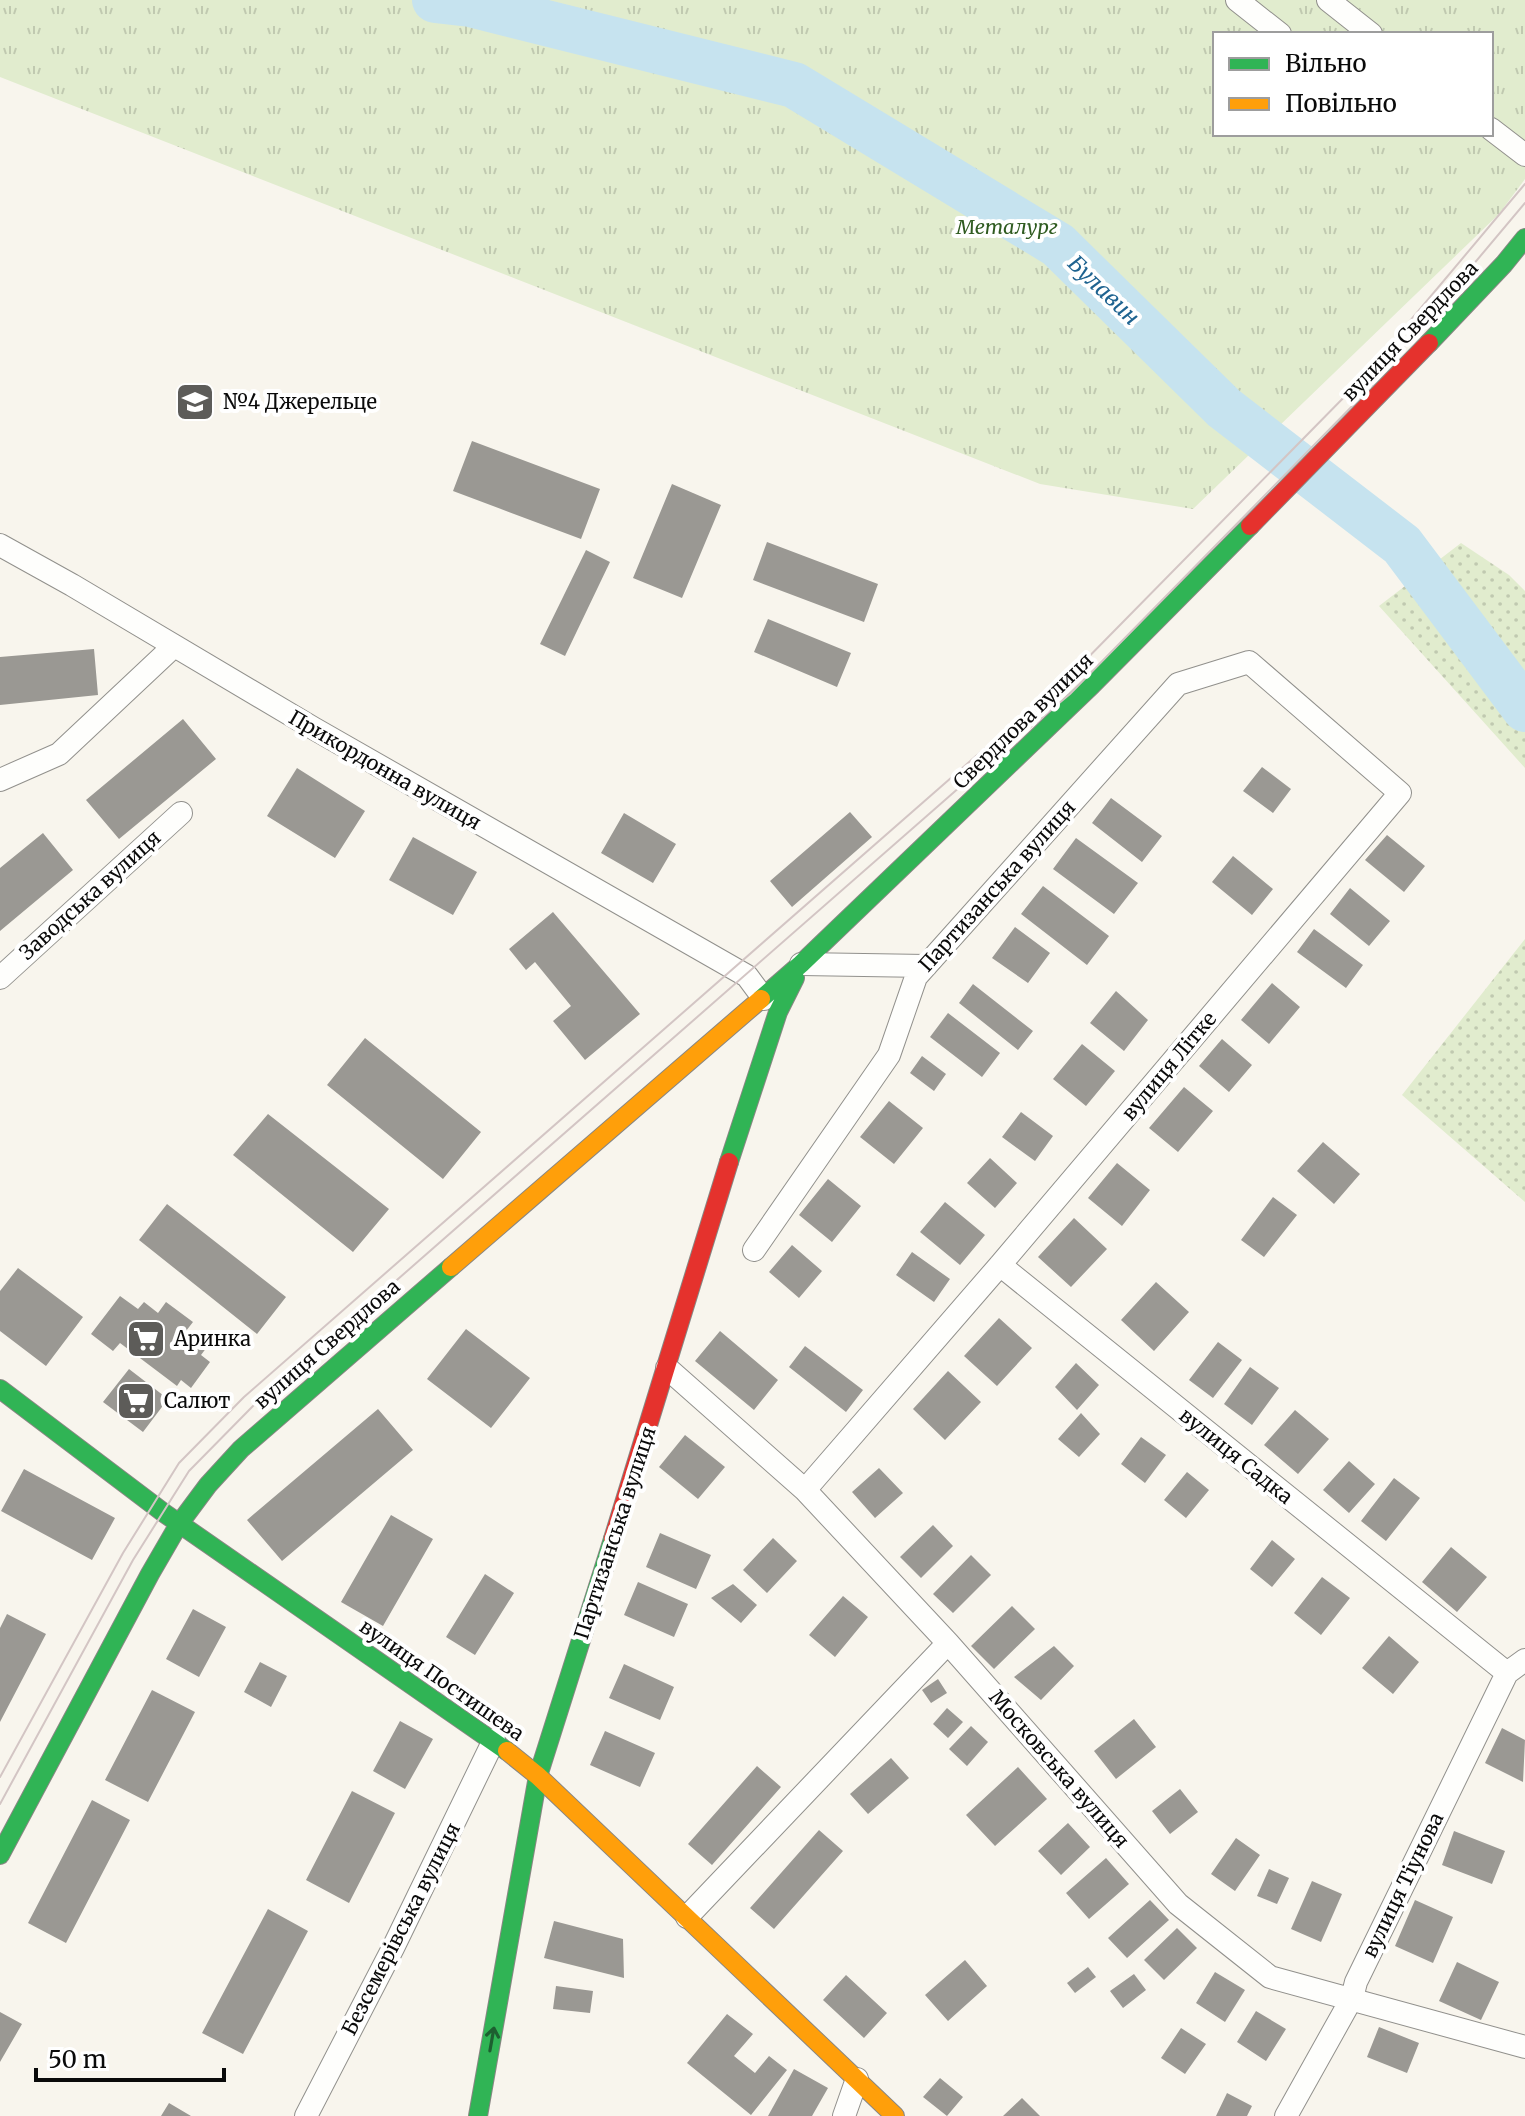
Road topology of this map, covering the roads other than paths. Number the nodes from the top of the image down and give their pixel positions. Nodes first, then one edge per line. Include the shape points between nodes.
1 (1237, 0) edge
2 (1328, 0) edge
3 (1277, 32) edge
4 (1368, 32) edge
5 (1493, 131) edge
6 (1525, 155) edge
7 (1525, 238) edge
8 (1271, 505) joint
9 (0, 545) edge
10 (174, 646) junction
11 (1249, 662) joint
12 (0, 780) edge
13 (181, 813) dead end
14 (801, 964) junction
15 (926, 966) junction
16 (0, 978) edge
17 (764, 999) junction
18 (754, 1250) dead end
19 (1000, 1265) junction
20 (667, 1368) junction
21 (0, 1389) edge
22 (805, 1490) junction
23 (179, 1524) junction
24 (948, 1643) junction
25 (1516, 1666) edge
26 (494, 1740) junction
27 (538, 1776) junction
28 (0, 1855) edge
29 (687, 1917) junction
30 (1352, 1998) junction
31 (1525, 2047) edge
32 (857, 2079) junction
33 (306, 2116) edge
34 (478, 2116) edge
35 (844, 2116) edge
36 (895, 2116) edge
37 (1286, 2116) edge

1 - 3 street
2 - 4 street
5 - 6 street
7 - 8 street, вулиця Свердлова
8 - 14 street, Свердлова вулиця
9 - 10 street, Прикордонна вулиця
10 - 12 street via 59,754
10 - 17 street, Прикордонна вулиця via 747,976
11 - 15 street, Партизанська вулиця via 1178,684
11 - 19 street, вулиця Літке via 1400,793
13 - 16 street, Заводська вулиця
14 - 15 street
14 - 17 street, вулиця Свердлова
14 - 20 street, Партизанська вулиця via 763,1057
15 - 18 street, Партизанська вулиця via 916,977 889,1055
17 - 23 street, вулиця Свердлова via 241,1449
19 - 22 street, вулиця Літке
19 - 25 street, вулиця Садка via 1471,1646
20 - 22 street, Московська вулиця
20 - 27 street, Партизанська вулиця
21 - 23 street, вулиця Постишева
22 - 24 street, Московська вулиця
23 - 26 street, вулиця Постишева
23 - 28 street, вулиця Свердлова
24 - 29 street
24 - 30 street, Московська вулиця via 1178,1904 1270,1977
25 - 30 street, вулиця Тіунова
26 - 27 street, вулиця Постишева
26 - 33 street, Безсемерівська вулиця
27 - 29 street, вулиця Постишева
34 -> 27 street, Партизанська вулиця
29 - 32 street, вулиця Постишева
30 - 31 street, Московська вулиця
30 - 37 street, вулиця Тіунова
32 - 35 street
32 - 36 street, вулиця Постишева

